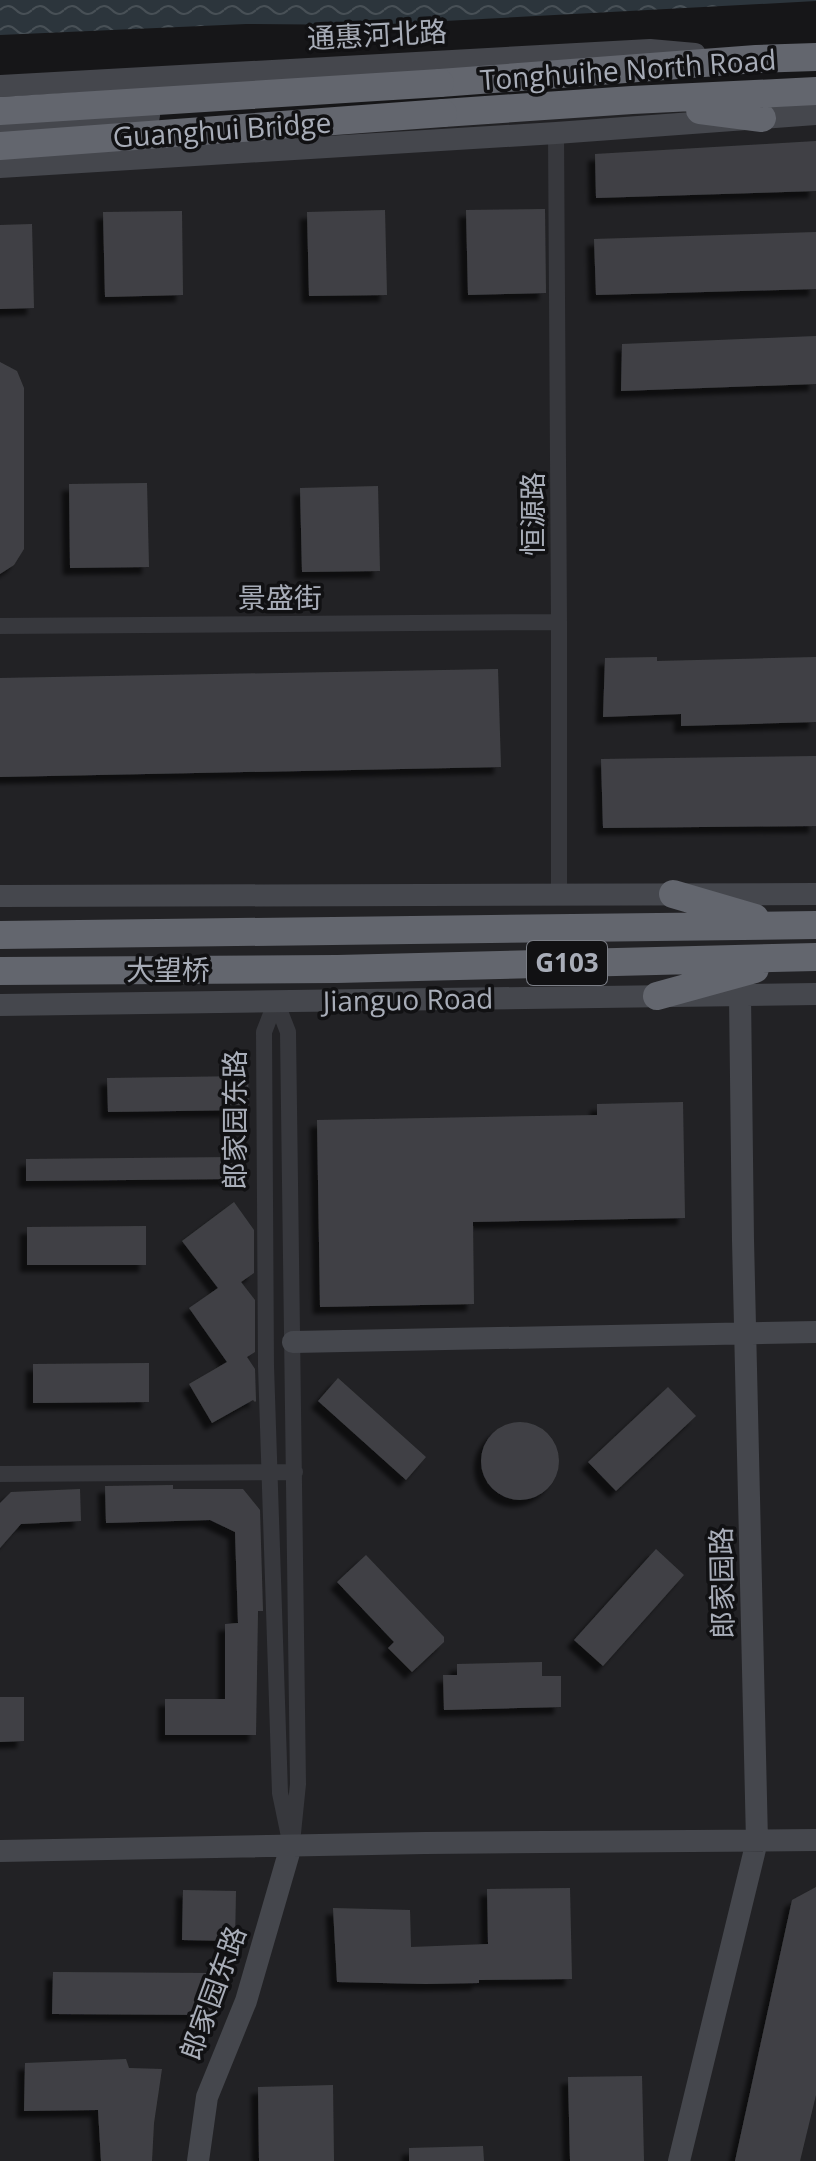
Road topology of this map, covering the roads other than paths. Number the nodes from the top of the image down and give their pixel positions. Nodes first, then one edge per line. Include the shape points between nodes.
1 (816, 57) edge
2 (756, 59) junction
3 (147, 78) junction
4 (440, 83) joint
5 (0, 86) edge
6 (816, 91) edge
7 (632, 100) junction
8 (0, 111) edge
9 (443, 113) joint
10 (816, 114) edge
11 (149, 116) junction
12 (762, 118) junction
13 (0, 127) edge
14 (556, 133) junction
15 (0, 146) edge
16 (151, 158) junction
17 (0, 167) edge
18 (559, 622) junction
19 (0, 626) edge
20 (559, 894) junction
21 (673, 894) junction
22 (816, 894) edge
23 (0, 896) edge
24 (816, 925) edge
25 (782, 926) junction
26 (0, 935) edge
27 (807, 958) edge
28 (337, 969) joint
29 (0, 971) edge
30 (816, 994) edge
31 (740, 995) junction
32 (657, 996) junction
33 (276, 1001) junction
34 (0, 1005) edge
35 (816, 1332) edge
36 (746, 1334) junction
37 (293, 1342) junction
38 (269, 1472) junction
39 (295, 1472) junction
40 (0, 1474) edge
41 (816, 1840) edge
42 (757, 1841) junction
43 (291, 1846) junction
44 (0, 1851) edge
45 (198, 2161) edge
46 (679, 2161) edge

1 - 2 highway, Tonghuihe North Road
2 - 3 street, 通惠河北路 via 650,50
2 - 4 highway, Tonghuihe North Road
3 - 5 street, 通惠河北路
3 - 11 street
4 - 8 highway, Guanghui Bridge, bridge
6 - 7 highway, Tonghuihe North Road
7 - 9 highway, Tonghuihe North Road
7 - 12 highway
9 - 15 highway, Guanghui Bridge, bridge
10 - 12 street
11 - 13 street
11 - 16 street
12 - 14 street
14 - 16 street
14 - 18 street, 恒源路
16 - 17 street
18 - 19 street, 景盛街
18 - 20 street, 恒源路
20 - 21 street
20 - 23 street
21 - 22 street
21 - 25 highway
24 - 25 highway, G103
25 - 26 highway, 大望桥 / G103
27 - 28 highway, Jianguo Road / G103
27 - 32 highway
28 - 29 highway, 大望桥 / G103
30 - 31 street, Jianguo Road
31 - 32 street, Jianguo Road
31 - 36 street, 郎家园路
32 - 33 street, Jianguo Road
33 - 34 street, Jianguo Road
33 - 37 street, 郎家园东路 via 288,1032
33 - 38 street, 郎家园东路 via 264,1032
35 - 36 street
36 - 37 street
36 - 42 street, 郎家园路
37 - 39 street, 郎家园东路
38 - 39 street
38 - 40 street
38 - 43 street, 郎家园东路 via 280,1793
39 - 43 street, 郎家园东路 via 298,1784
41 - 42 street
42 - 43 street
42 - 46 street, 郎家园路
43 - 44 street
43 - 45 street, 郎家园东路 via 246,2001 207,2097

